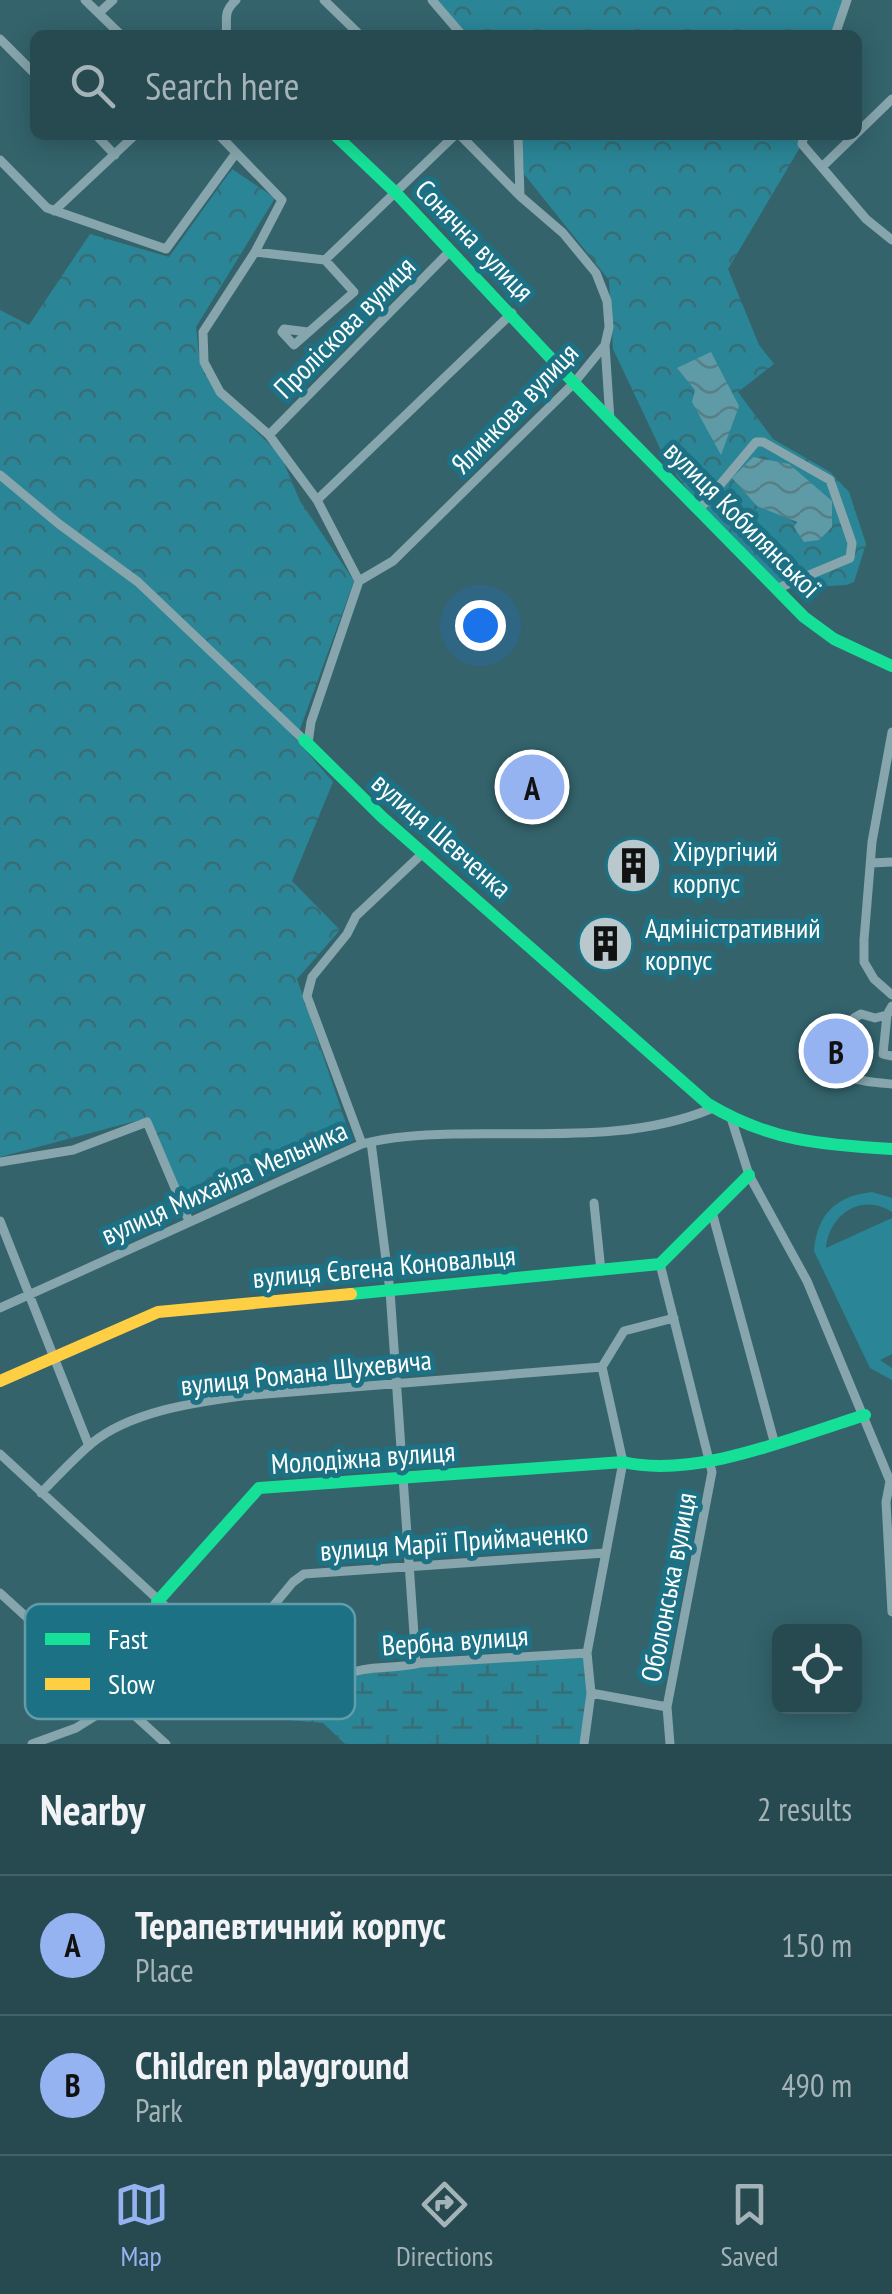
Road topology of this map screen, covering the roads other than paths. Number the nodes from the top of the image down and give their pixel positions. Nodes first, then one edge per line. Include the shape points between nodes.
1 (86, 0) edge
2 (113, 0) edge
3 (236, 0) edge
4 (324, 0) edge
5 (432, 0) edge
6 (847, 0) edge
7 (99, 13) junction
8 (115, 30) edge
9 (227, 30) edge
10 (355, 30) edge
11 (458, 30) edge
12 (837, 30) edge
13 (0, 39) edge
14 (30, 69) edge
15 (892, 99) edge
16 (862, 128) edge
17 (101, 140) edge
18 (130, 140) edge
19 (224, 140) edge
20 (341, 140) edge
21 (452, 140) edge
22 (462, 140) edge
23 (518, 140) edge
24 (803, 140) edge
25 (850, 140) edge
26 (236, 153) junction
27 (115, 154) junction
28 (0, 160) edge
29 (822, 167) junction
30 (396, 193) junction
31 (520, 196) junction
32 (54, 210) junction
33 (892, 240) edge
34 (450, 251) junction
35 (255, 252) junction
36 (325, 260) junction
37 (512, 313) junction
38 (308, 332) dead end
39 (606, 344) junction
40 (574, 384) junction
41 (610, 420) junction
42 (269, 435) junction
43 (0, 475) edge
44 (317, 500) junction
45 (700, 510) junction
46 (359, 581) junction
47 (776, 589) junction
48 (892, 666) edge
49 (892, 732) edge
50 (306, 742) junction
51 (424, 852) junction
52 (872, 862) junction
53 (892, 862) edge
54 (892, 995) edge
55 (890, 1010) edge
56 (854, 1018) dead end
57 (819, 1056) dead end
58 (892, 1056) edge
59 (892, 1084) edge
60 (712, 1108) junction
61 (732, 1121) junction
62 (366, 1143) junction
63 (892, 1149) edge
64 (0, 1162) edge
65 (749, 1176) junction
66 (594, 1203) dead end
67 (712, 1212) junction
68 (0, 1221) edge
69 (190, 1221) junction
70 (660, 1264) junction
71 (602, 1270) junction
72 (390, 1291) junction
73 (28, 1296) junction
74 (0, 1308) edge
75 (674, 1318) junction
76 (52, 1358) junction
77 (602, 1367) junction
78 (0, 1381) edge
79 (396, 1384) junction
80 (865, 1416) junction
81 (774, 1441) junction
82 (89, 1446) junction
83 (0, 1454) edge
84 (711, 1458) junction
85 (623, 1462) junction
86 (404, 1480) junction
87 (891, 1481) edge
88 (41, 1493) junction
89 (605, 1554) junction
90 (409, 1567) junction
91 (0, 1593) edge
92 (157, 1602) junction
93 (159, 1604) edge
94 (274, 1604) edge
95 (892, 1612) edge
96 (25, 1616) edge
97 (588, 1654) junction
98 (416, 1663) junction
99 (355, 1672) edge
100 (591, 1692) junction
101 (667, 1707) junction
102 (91, 1719) edge
103 (139, 1719) edge
104 (32, 1744) edge
105 (166, 1744) edge
106 (584, 1744) edge
107 (670, 1744) edge

1 - 7 street
2 - 7 street
3 - 9 street via 224,17
4 - 10 street
5 - 11 street
6 - 12 street
7 - 8 street
13 - 14 street
15 - 16 street
17 - 27 street
18 - 27 street
19 - 26 street
20 - 30 street, Сонячна вулиця
21 - 30 street
22 - 31 street, Ялинкова вулиця
23 - 31 street
24 - 29 street
25 - 29 street
26 - 32 street via 166,250
26 - 35 street via 282,200
27 - 32 street
28 - 32 street
29 - 33 street
30 - 34 street, Сонячна вулиця
30 - 36 street
31 - 39 street, Ялинкова вулиця via 596,273 606,301
34 - 37 street, Сонячна вулиця
34 - 42 street, Проліскова вулиця
35 - 36 street
35 - 42 street via 203,332 204,362 220,392
36 - 38 street via 354,292
37 - 40 street, Сонячна вулиця
37 - 44 street
39 - 40 street, Ялинкова вулиця
39 - 41 street
40 - 41 street, вулиця Кобилянської
40 - 46 street, Ялинкова вулиця via 394,561
41 - 45 street, вулиця Кобилянської
42 - 44 street
43 - 50 street, вулиця Шевченка via 138,582
44 - 46 street
45 - 47 street, вулиця Кобилянської
45 - 47 street via 756,442 830,480 852,543 850,558
46 - 50 street
47 - 48 street, вулиця Кобилянської via 834,639
49 - 52 street
50 - 51 street, вулиця Шевченка
51 - 60 street, вулиця Шевченка
51 - 62 street via 356,916 312,977 308,996
52 - 53 street
52 - 54 street via 864,962
55 - 56 street
55 - 58 street via 883,1054
57 - 59 street via 850,1080
60 - 61 street, вулиця Шевченка
60 - 62 street, вулиця Михайла Мельника via 643,1128
61 - 63 street, вулиця Шевченка via 787,1140
61 - 65 street
62 - 69 street, вулиця Михайла Мельника
62 - 72 street
64 - 69 street via 79,1148 147,1122
65 - 67 street
65 - 80 street via 806,1282
66 - 71 street
67 - 70 street
67 - 81 street
68 - 73 street
69 - 73 street, вулиця Михайла Мельника
70 - 71 street, вулиця Євгена Коновальця
70 - 75 street, Оболонська вулиця
71 - 72 street, вулиця Євгена Коновальця
72 - 76 street, вулиця Євгена Коновальця via 158,1312
72 - 79 street
73 - 74 street, вулиця Михайла Мельника
73 - 76 street
75 - 77 street via 624,1331
75 - 84 street, Оболонська вулиця
76 - 78 street, вулиця Євгена Коновальця
76 - 82 street
77 - 79 street, вулиця Романа Шухевича
77 - 85 street
79 - 82 street, вулиця Романа Шухевича via 192,1403 121,1426
79 - 86 street
80 - 81 street, Молодіжна вулиця
80 - 87 street
81 - 84 street, Молодіжна вулиця
82 - 88 street, вулиця Романа Шухевича
83 - 88 street
84 - 85 street, Молодіжна вулиця via 648,1469
84 - 101 street, Оболонська вулиця via 712,1484
85 - 86 street, Молодіжна вулиця
85 - 89 street
86 - 90 street
86 - 92 street, Молодіжна вулиця via 259,1488
87 - 95 street via 886,1502
88 - 92 street
89 - 90 street, вулиця Марії Приймаченко
89 - 97 street
90 - 94 street, вулиця Марії Приймаченко via 304,1574
90 - 98 street
91 - 96 street
92 - 93 street
97 - 98 street, Вербна вулиця
97 - 100 street
98 - 99 street, Вербна вулиця
100 - 101 street
100 - 106 street
101 - 107 street, Оболонська вулиця
102 - 104 street
103 - 105 street

